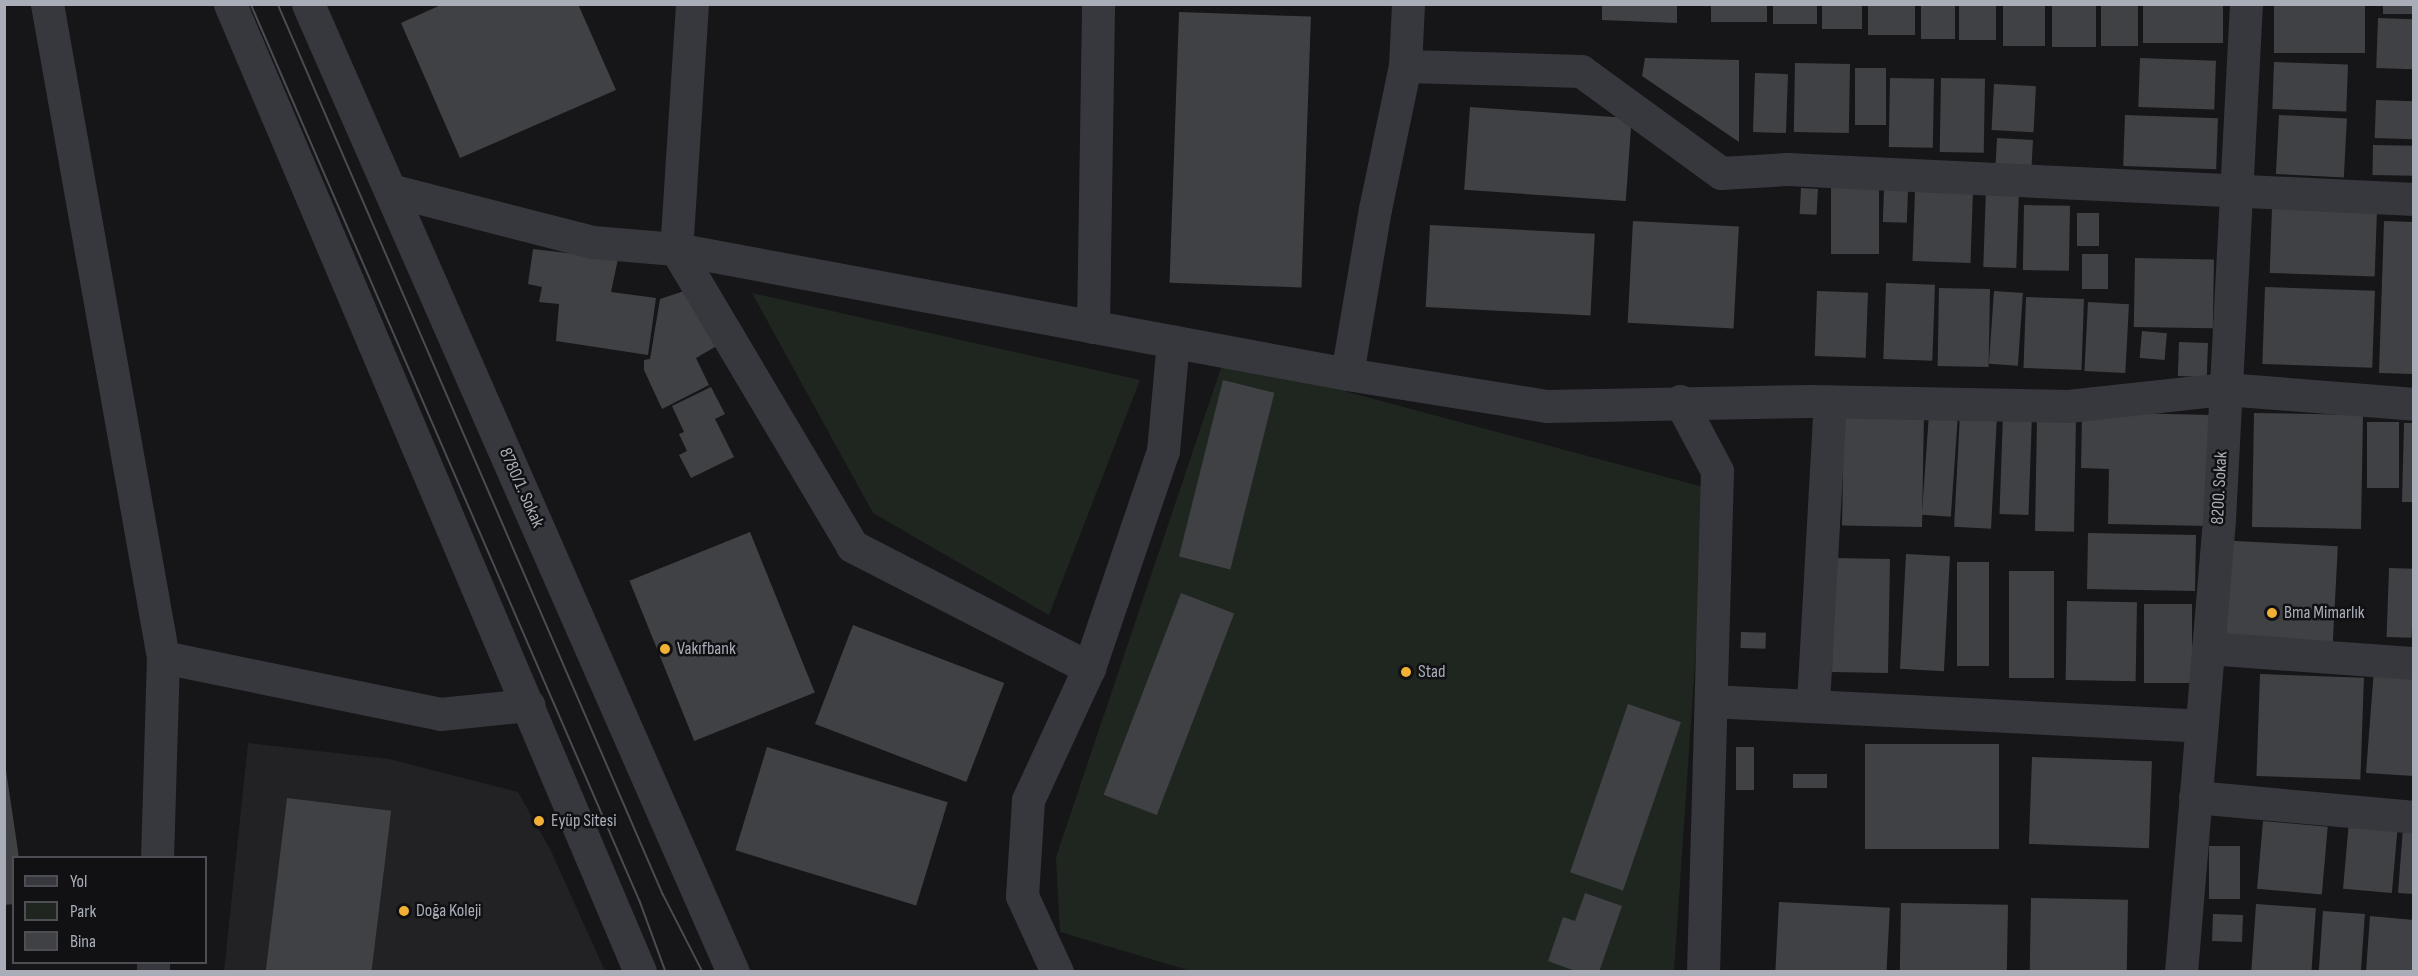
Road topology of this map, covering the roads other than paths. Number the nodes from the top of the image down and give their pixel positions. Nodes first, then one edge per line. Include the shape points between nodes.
1 (46, 4) edge
2 (230, 4) edge
3 (308, 4) edge
4 (692, 4) edge
5 (1098, 4) edge
6 (1408, 4) edge
7 (2246, 4) edge
8 (1405, 66) junction
9 (390, 190) junction
10 (2237, 191) junction
11 (2414, 199) edge
12 (676, 249) junction
13 (1093, 327) junction
14 (1173, 341) junction
15 (1347, 374) junction
16 (2226, 389) junction
17 (1680, 401) junction
18 (1830, 401) junction
19 (2414, 404) edge
20 (2208, 648) junction
21 (163, 657) junction
22 (2414, 663) edge
23 (1089, 668) junction
24 (1711, 701) junction
25 (1812, 703) junction
26 (529, 705) junction
27 (2201, 726) junction
28 (2195, 797) junction
29 (2414, 817) edge
30 (157, 856) edge
31 (640, 972) edge
32 (733, 972) edge
33 (1057, 972) edge
34 (1703, 972) edge
35 (2181, 972) edge

1 - 21 street
2 - 26 street
3 - 9 street, 8780/1. Sokak
4 - 12 street
5 - 13 street
6 - 8 street
7 - 10 street, 8200. Sokak
8 - 10 street via 1581,71 1721,173 1787,169
8 - 15 street via 1375,209
9 - 12 street via 592,242
9 - 32 street, 8780/1. Sokak
10 - 11 street
10 - 16 street, 8200. Sokak
12 - 13 street
12 - 23 street via 852,546
13 - 14 street
14 - 15 street
14 - 23 street via 1163,451
15 - 17 street via 1546,406
16 - 18 street via 2068,406
16 - 19 street
16 - 20 street, 8200. Sokak
17 - 18 street
17 - 24 street via 1717,471
18 - 25 street
20 - 22 street
20 - 27 street, 8200. Sokak
21 - 26 street via 440,714
21 - 30 street
23 - 33 street via 1028,800 1022,896
24 - 25 street
24 - 34 street
25 - 27 street
26 - 31 street
27 - 28 street, 8200. Sokak
28 - 29 street
28 - 35 street, 8200. Sokak

